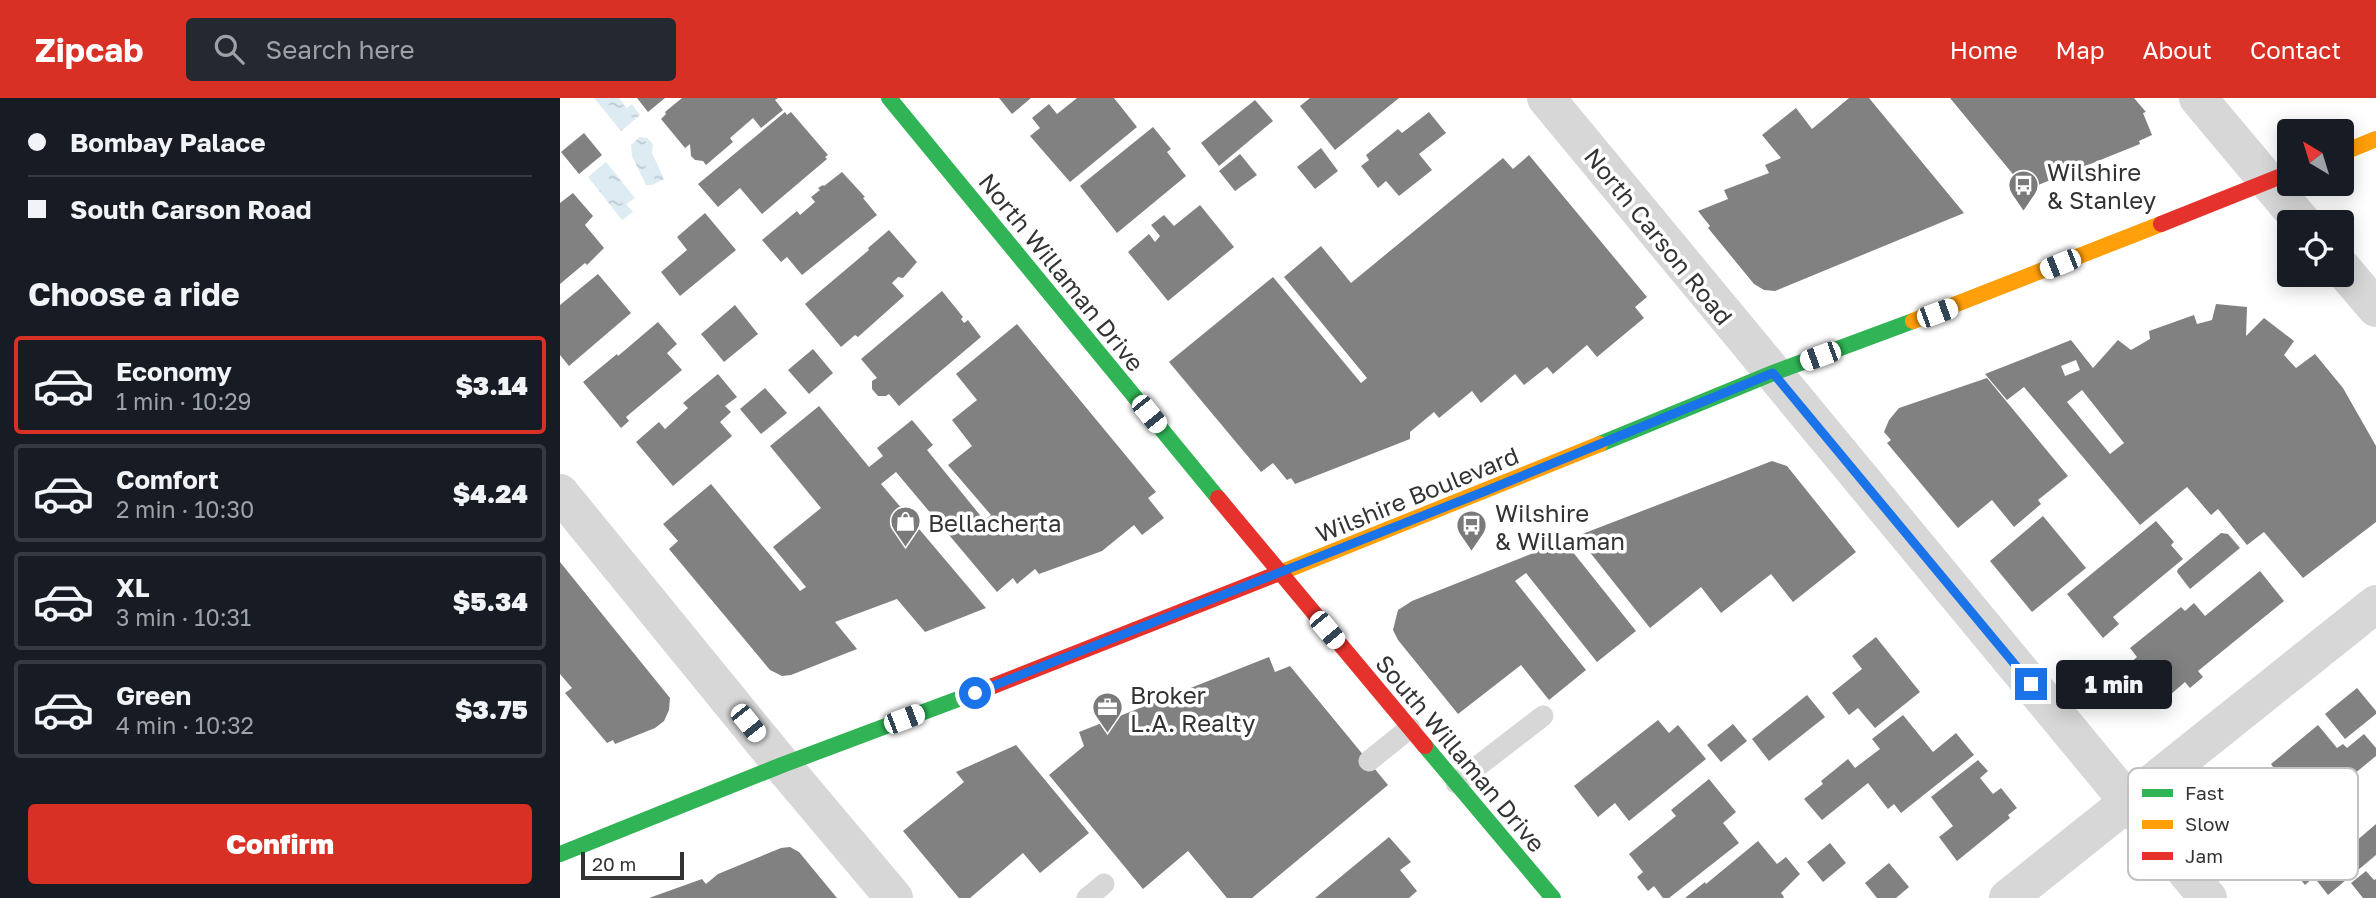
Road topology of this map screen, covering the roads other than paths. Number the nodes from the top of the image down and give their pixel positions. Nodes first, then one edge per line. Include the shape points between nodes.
1 (889, 98) edge
2 (1546, 98) edge
3 (2198, 98) edge
4 (2376, 139) edge
5 (2354, 147) edge
6 (2277, 176) edge
7 (2277, 177) edge
8 (2354, 282) edge
9 (2376, 309) edge
10 (1773, 373) junction
11 (560, 493) edge
12 (1279, 573) junction
13 (2376, 604) edge
14 (1543, 716) dead end
15 (1410, 728) junction
16 (1369, 761) dead end
17 (782, 765) junction
18 (2170, 768) edge
19 (1456, 783) junction
20 (2128, 800) edge
21 (2128, 802) edge
22 (560, 854) edge
23 (2193, 880) edge
24 (1104, 884) dead end
25 (894, 898) edge
26 (1087, 898) edge
27 (1553, 898) edge
28 (2008, 898) edge
29 (2208, 898) edge

1 - 12 main road, North Willaman Drive
2 - 10 street, North Carson Road
3 - 6 street
4 - 5 main road
7 - 10 main road, Wilshire Boulevard
8 - 9 street
10 - 12 main road, Wilshire Boulevard
10 - 20 street, North Carson Road
11 - 17 street
12 - 15 main road, South Willaman Drive
12 - 17 main road, Wilshire Boulevard
13 - 18 street
14 - 19 lane
15 - 16 lane
15 - 19 main road, South Willaman Drive
17 - 22 main road, Wilshire Boulevard
17 - 25 street
19 - 27 main road, South Willaman Drive
21 - 28 street
23 - 29 street, North Carson Road
24 - 26 lane

